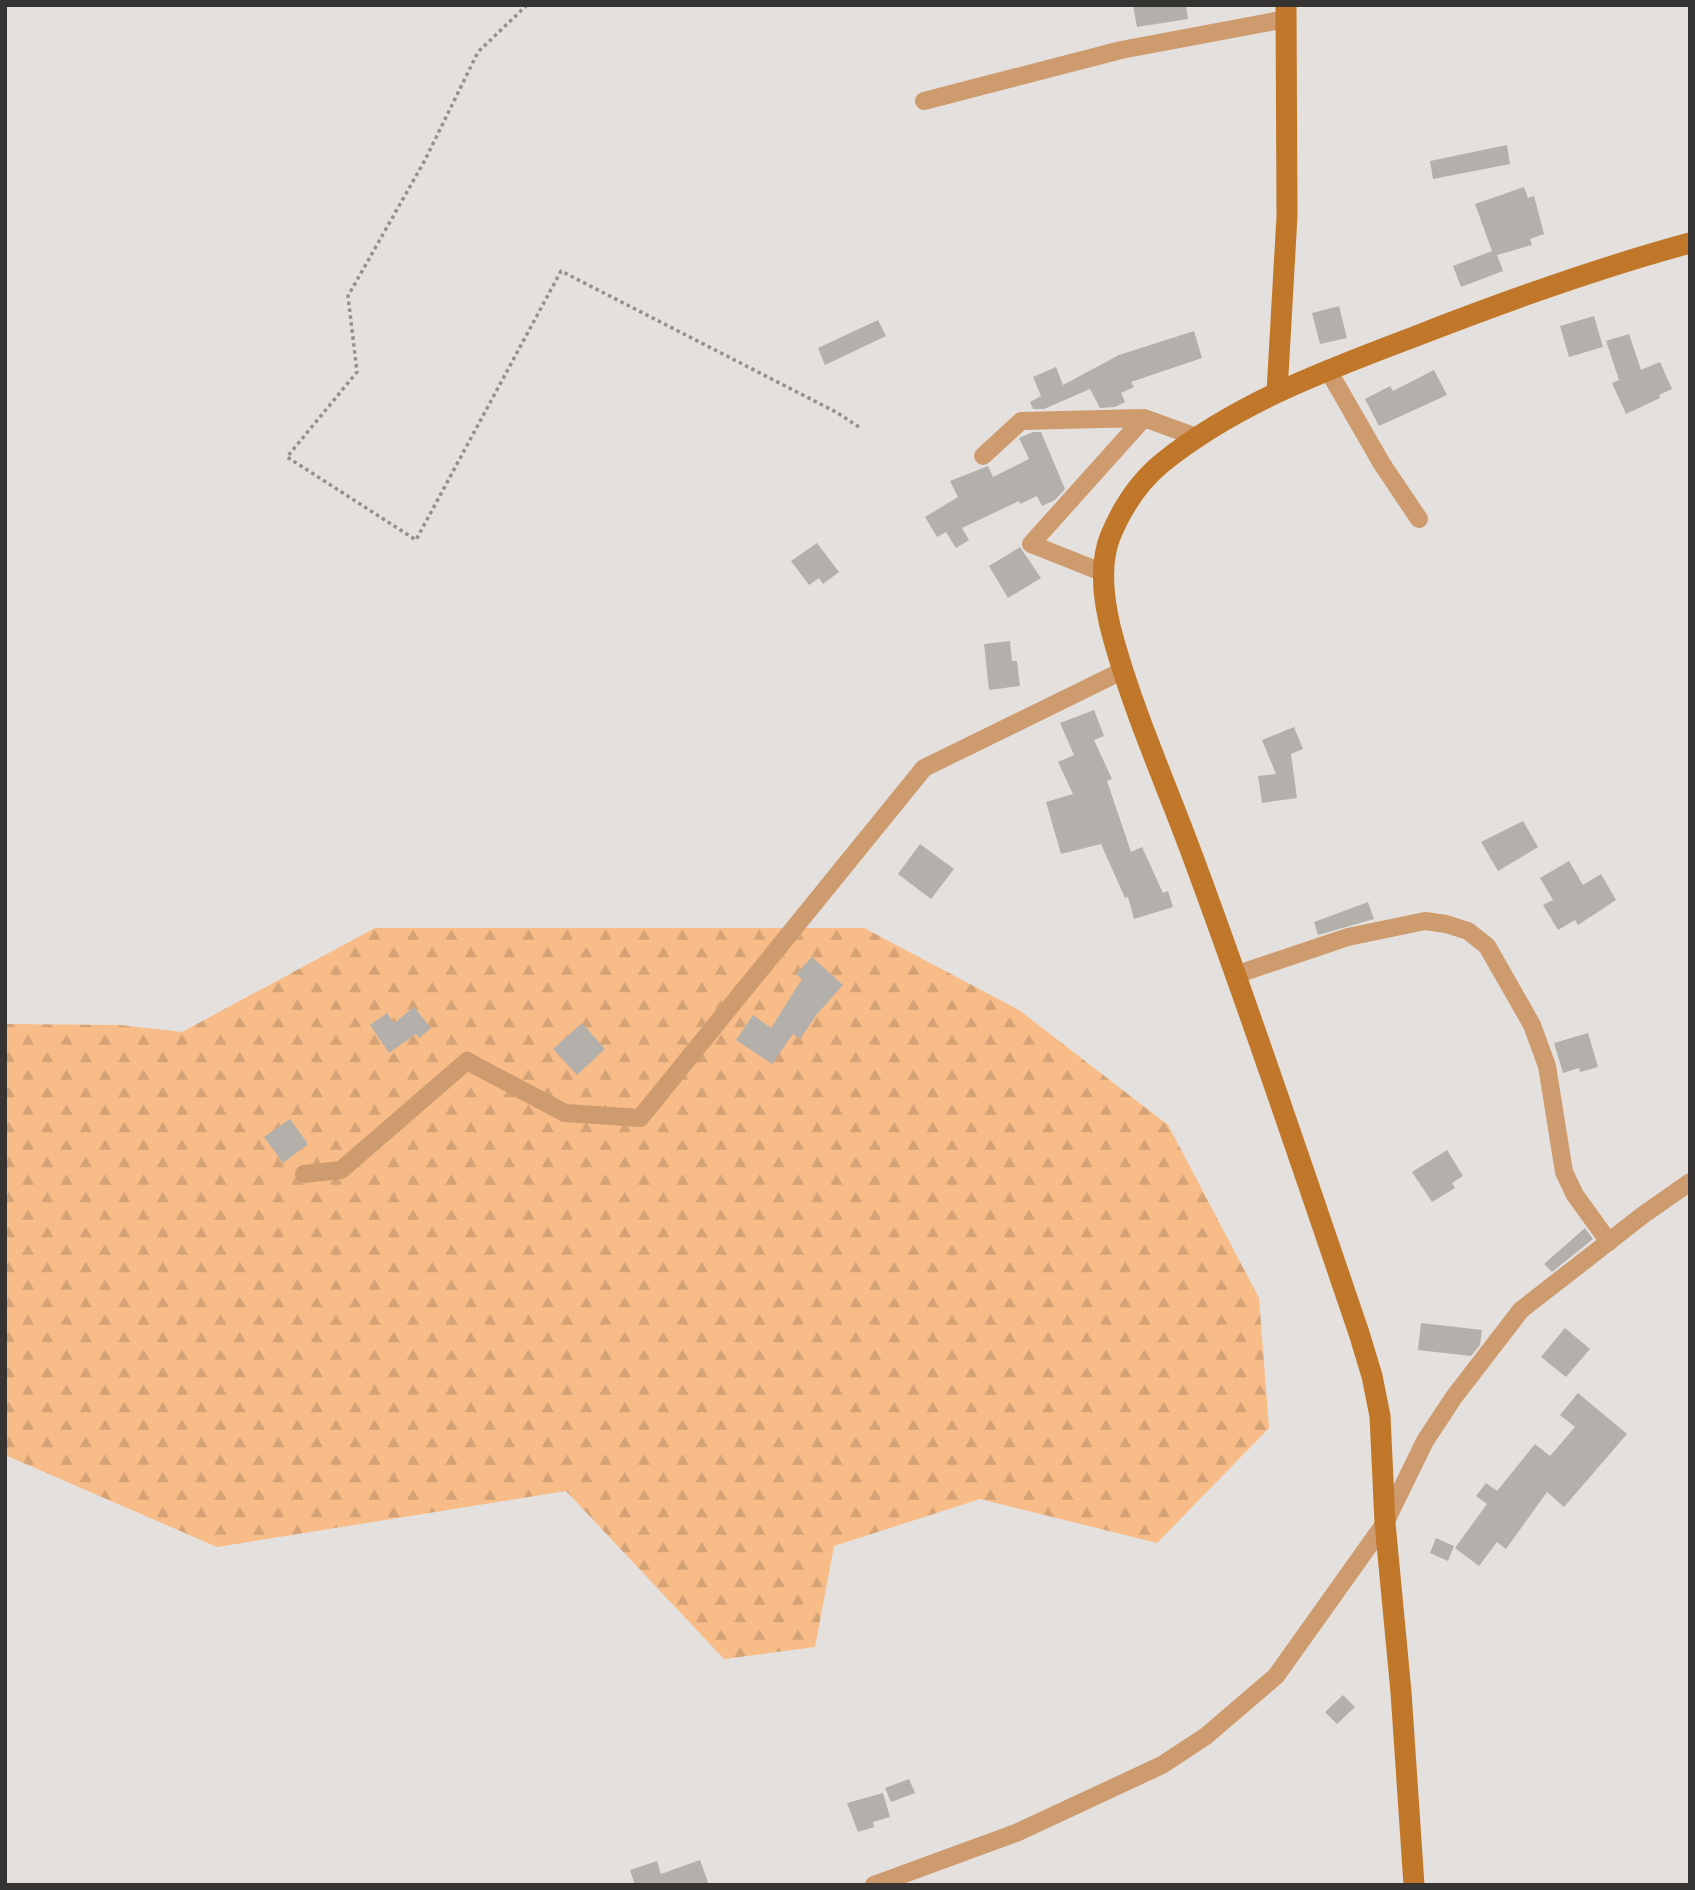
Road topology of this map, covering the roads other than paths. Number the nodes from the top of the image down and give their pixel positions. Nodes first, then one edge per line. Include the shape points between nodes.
1 (1286, 12) edge
2 (924, 101) dead end
3 (1690, 243) edge
4 (1328, 370) junction
5 (1277, 392) junction
6 (1144, 418) junction
7 (1199, 438) junction
8 (983, 456) dead end
9 (1419, 519) dead end
10 (1104, 573) junction
11 (1124, 670) junction
12 (1234, 975) junction
13 (304, 1174) dead end
14 (1690, 1182) edge
15 (1609, 1242) junction
16 (1385, 1523) junction
17 (874, 1885) edge
18 (1414, 1885) edge

1 - 2 street
1 - 5 street via 1287,216
3 - 4 street via 1569,278
4 - 5 street
4 - 9 street
5 - 7 street
6 - 7 street
6 - 8 street via 1021,421
6 - 10 street via 1031,544
7 - 10 street via 1143,481 1108,541
10 - 11 street via 1113,640
11 - 12 street
11 - 13 street via 925,768 640,1118 565,1113 467,1061 341,1170
12 - 15 street via 1348,937 1425,921 1468,931 1487,946 1532,1026 1547,1066 1564,1172
12 - 16 street via 1372,1376 1380,1416
14 - 15 street
15 - 16 street via 1521,1310 1425,1441
16 - 17 street via 1276,1676 1206,1736 1162,1765 1016,1833
16 - 18 street

